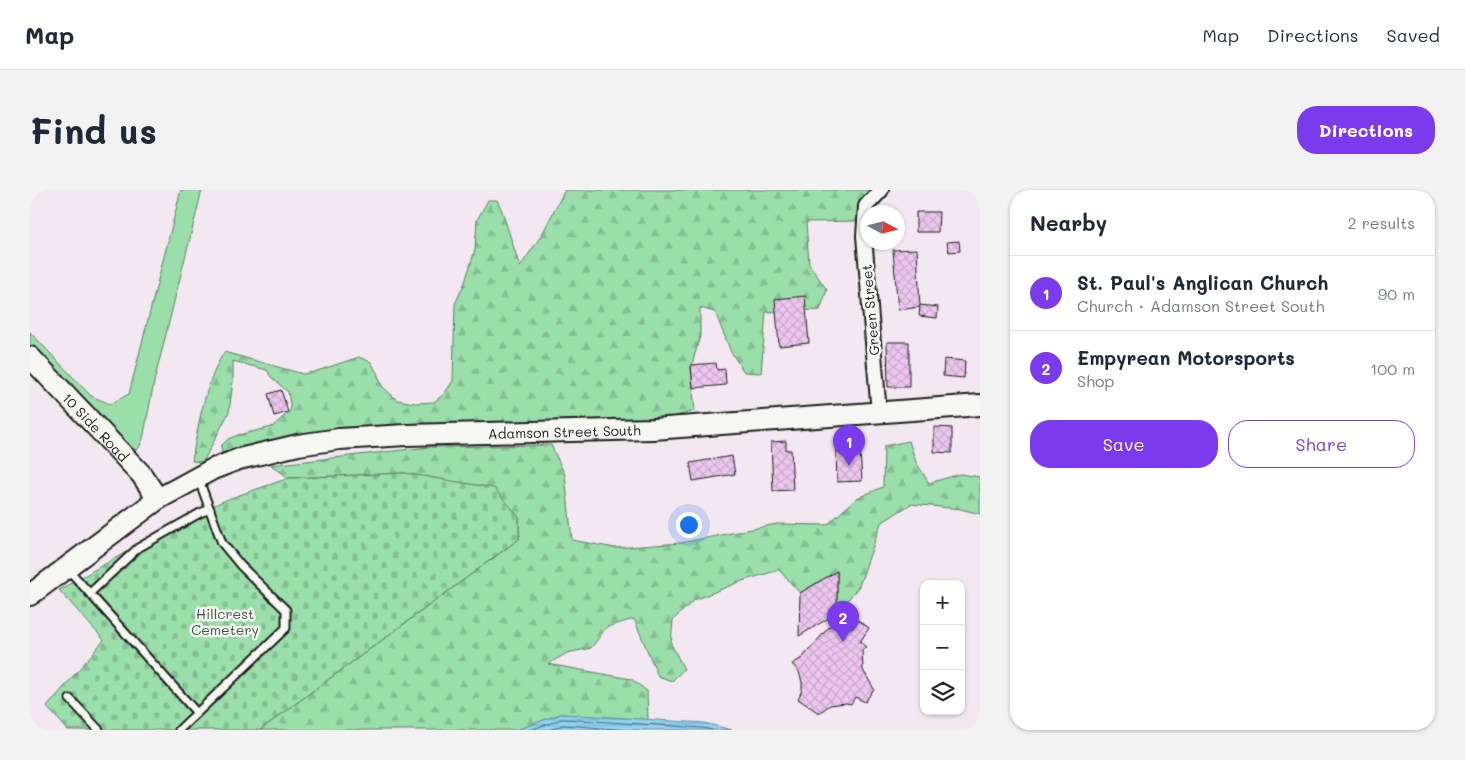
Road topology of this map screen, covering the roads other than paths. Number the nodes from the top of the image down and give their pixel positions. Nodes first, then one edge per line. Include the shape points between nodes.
1 (882, 190) edge
2 (30, 357) edge
3 (980, 405) edge
4 (879, 413) junction
5 (198, 477) junction
6 (158, 499) junction
7 (210, 510) junction
8 (67, 567) junction
9 (90, 593) junction
10 (30, 595) edge
11 (70, 699) dead end
12 (198, 712) junction
13 (99, 730) edge
14 (179, 730) edge

1 - 4 street, Green Street via 866,206 864,236
2 - 6 main road, 10 Side Road via 142,474
3 - 4 main road, Adamson Street South
4 - 5 main road, Adamson Street South via 653,429 339,439 240,459
5 - 6 main road, Adamson Street South
5 - 7 lane
6 - 8 main road, Adamson Street South
7 - 9 lane via 138,548
7 - 12 lane via 222,544 286,610 286,628
8 - 9 lane
8 - 10 main road, Adamson Street South
9 - 12 lane
11 - 13 lane
12 - 14 lane

